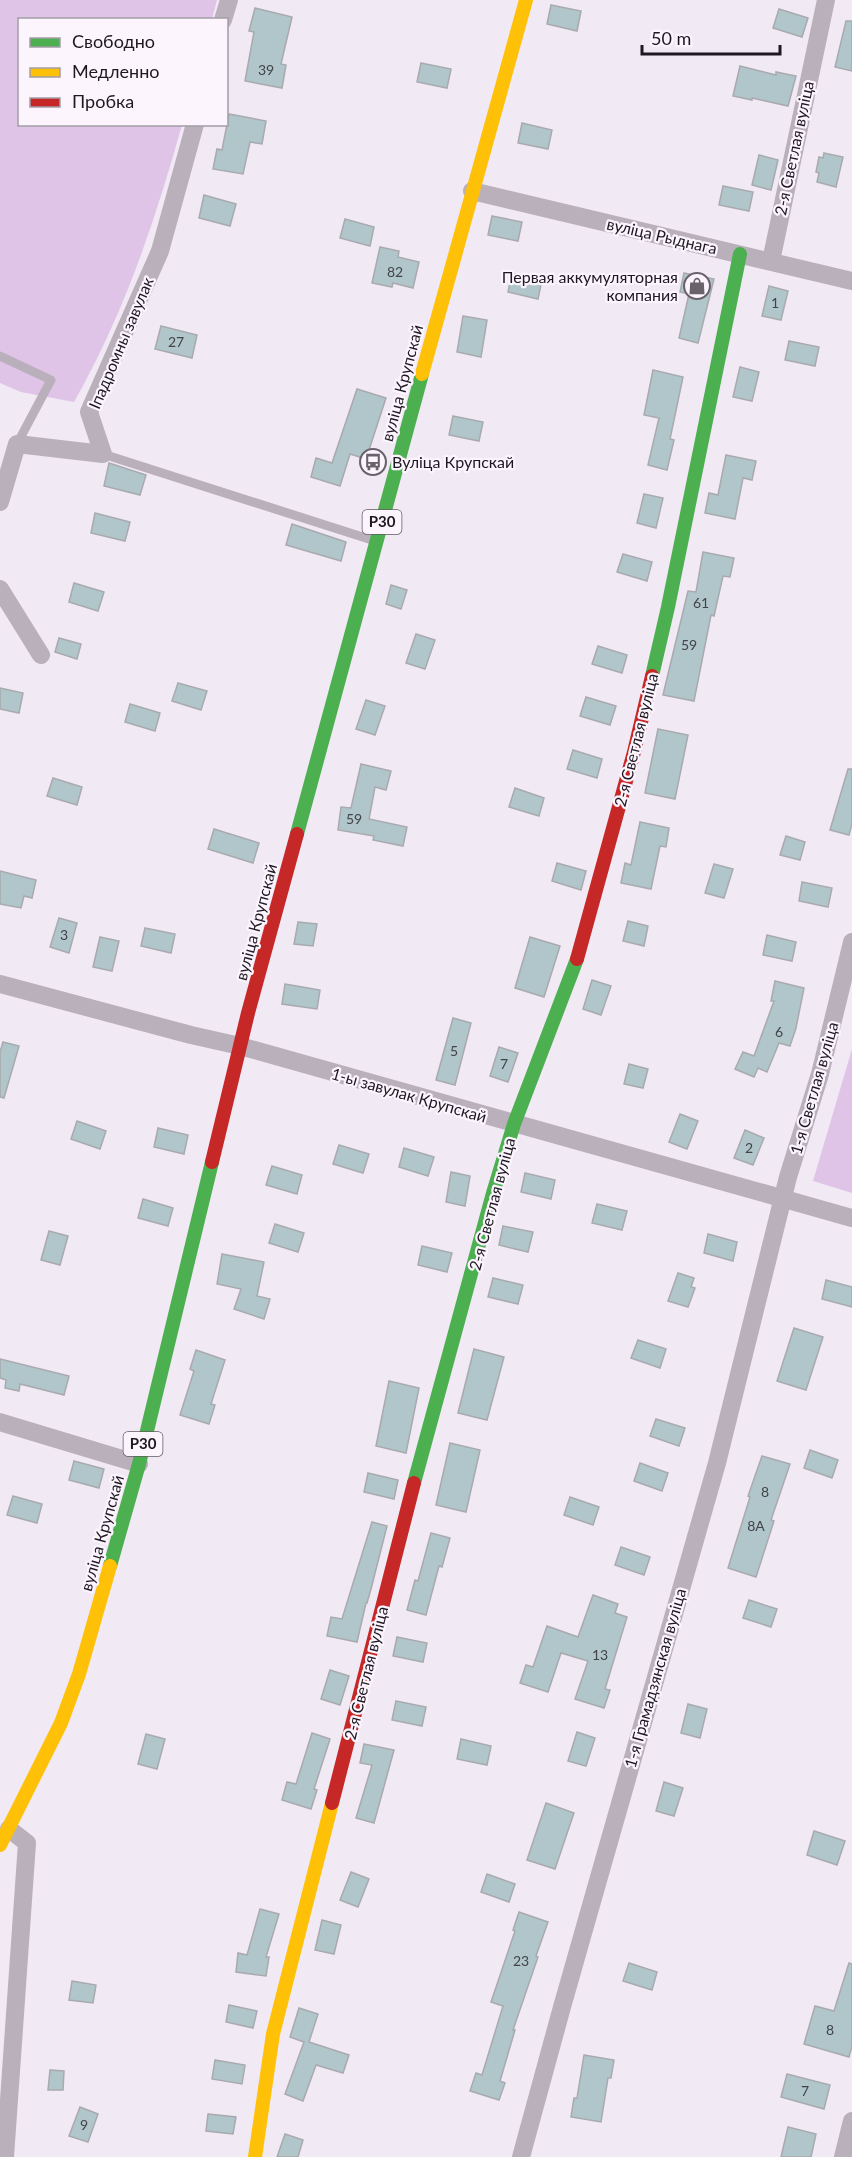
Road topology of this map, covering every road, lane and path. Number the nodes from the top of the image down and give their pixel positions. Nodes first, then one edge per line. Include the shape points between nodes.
1 (229, 0) edge
2 (526, 0) edge
3 (826, 0) edge
4 (224, 18) edge
5 (194, 126) edge
6 (472, 191) junction
7 (740, 254) junction
8 (771, 261) junction
9 (852, 281) edge
10 (0, 357) edge
11 (17, 444) junction
12 (103, 454) junction
13 (0, 502) edge
14 (377, 542) junction
15 (0, 589) edge
16 (41, 655) dead end
17 (852, 942) edge
18 (0, 984) edge
19 (240, 1046) junction
20 (514, 1124) junction
21 (783, 1198) junction
22 (852, 1218) edge
23 (0, 1422) edge
24 (139, 1464) junction
25 (4, 1837) edge
26 (852, 2121) edge
27 (5, 2157) edge
28 (255, 2157) edge
29 (521, 2157) edge
30 (843, 2157) edge

1 - 4 street
2 - 6 street, вуліца Крупскай / Р30
3 - 8 street, 2-я Светлая вуліца
5 - 12 street, Іпадромны завулак via 160,251 89,412
6 - 7 street, вуліца Рыднага
6 - 14 street, вуліца Крупскай / Р30
7 - 8 street, вуліца Рыднага
7 - 20 street, 2-я Светлая вуліца via 668,607 634,752 577,960
8 - 9 street, вуліца Рыднага
10 - 11 lane via 51,380
11 - 12 street
11 - 13 street
12 - 14 lane
14 - 19 street, вуліца Крупскай / Р30
15 - 16 street
17 - 21 street, 1-я Светлая вуліца via 820,1074
18 - 19 street, 1-ы завулак Крупскай
19 - 20 street, 1-ы завулак Крупскай
19 - 24 street, вуліца Крупскай / Р30
20 - 21 street, 1-ы завулак Крупскай
20 - 28 street, 2-я Светлая вуліца via 422,1452 273,2034
21 - 22 street, 1-ы завулак Крупскай
21 - 29 street, 1-я Грамадзянская вуліца via 717,1463
23 - 24 street
24 - 25 street, вуліца Крупскай / Р30 via 61,1723
25 - 27 street via 27,1843
26 - 30 street

